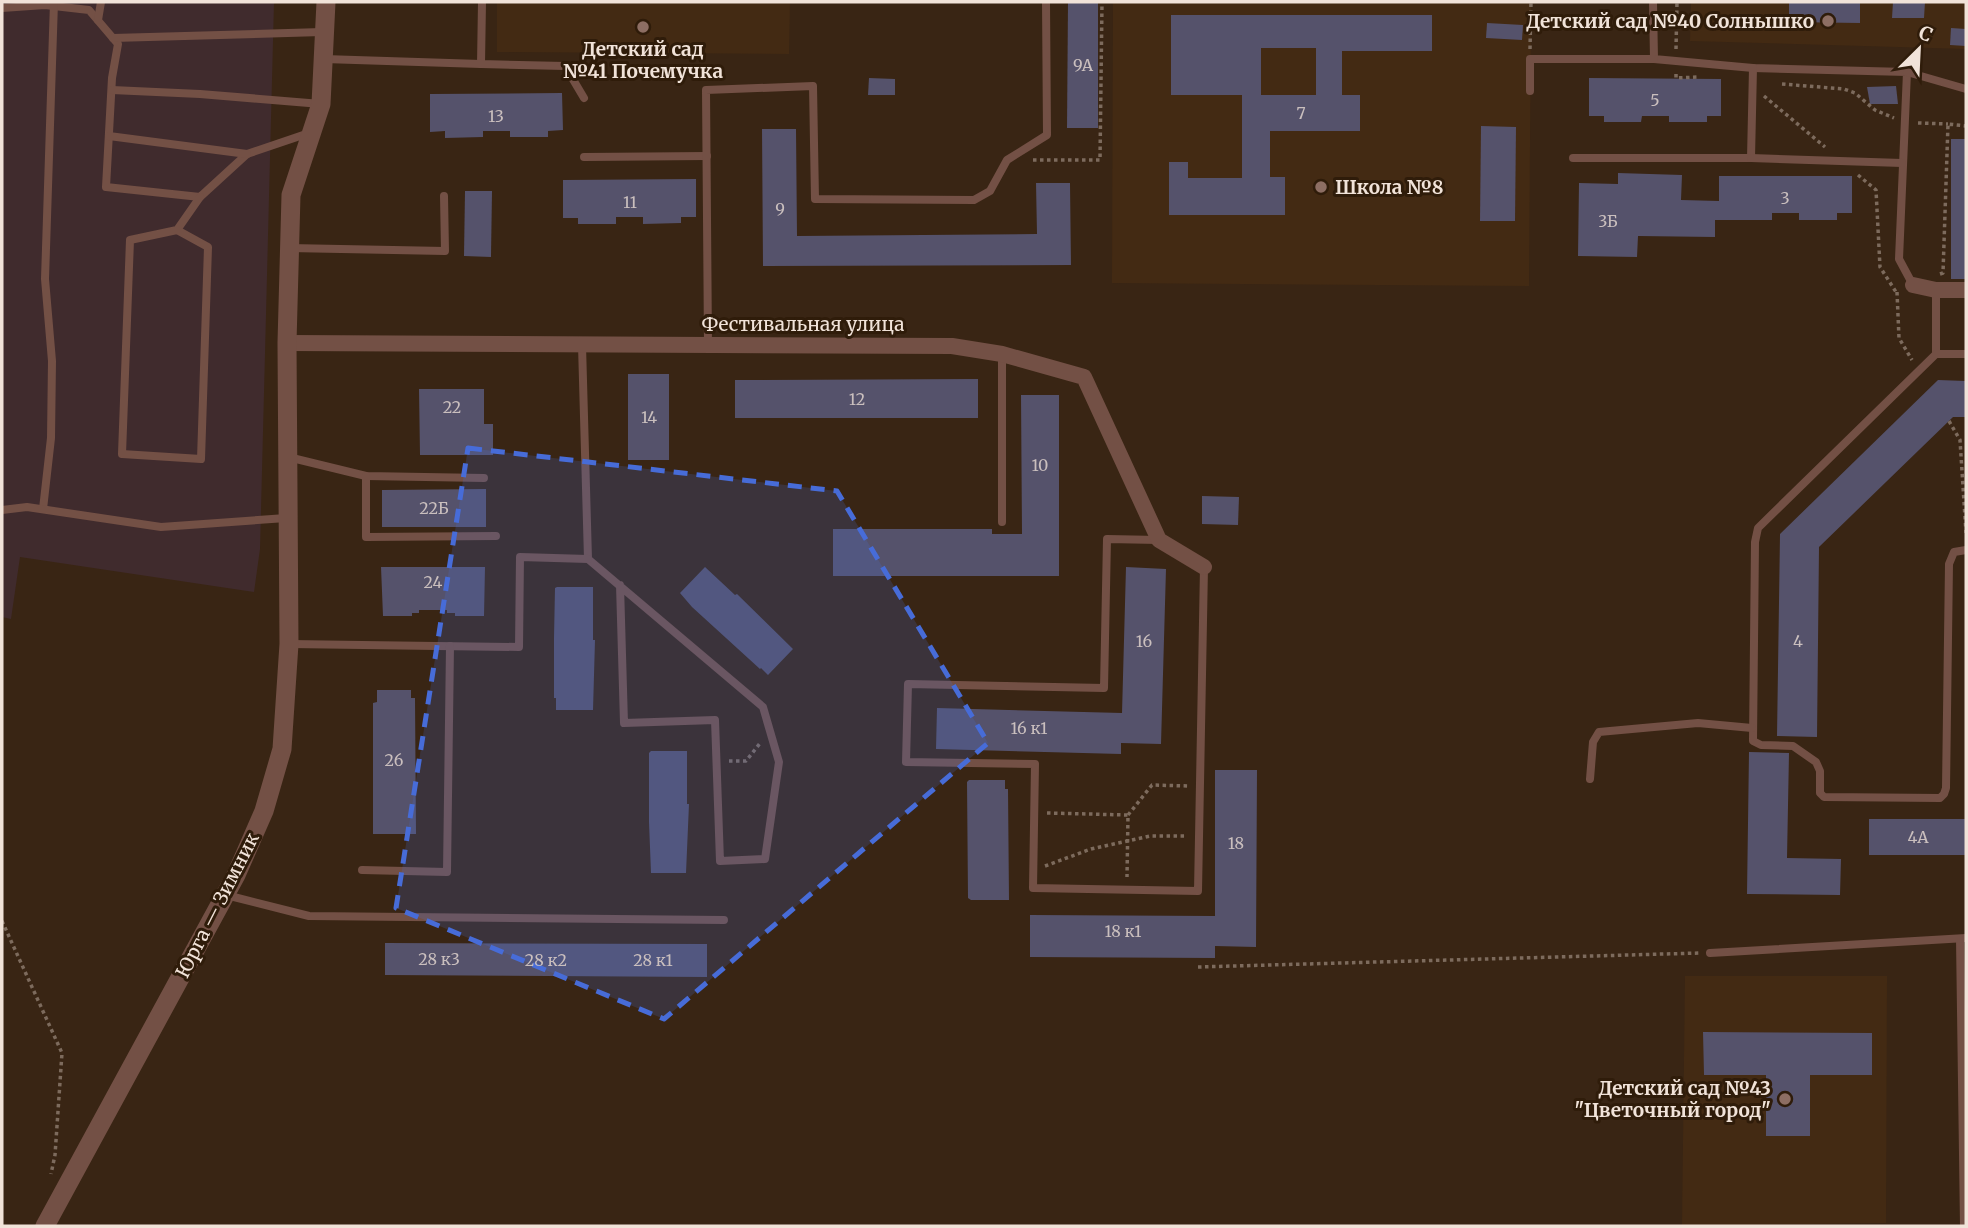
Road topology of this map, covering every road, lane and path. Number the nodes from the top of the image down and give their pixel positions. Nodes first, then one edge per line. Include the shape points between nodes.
1 (101, 2) edge
2 (326, 2) edge
3 (482, 2) edge
4 (1046, 2) edge
5 (1102, 2) edge
6 (1531, 2) edge
7 (1653, 2) edge
8 (1677, 2) edge
9 (54, 4) edge
10 (2, 8) edge
11 (97, 20) junction
12 (325, 32) junction
13 (113, 38) junction
14 (324, 59) junction
15 (1530, 59) junction
16 (1654, 59) junction
17 (1676, 60) junction
18 (481, 64) junction
19 (1753, 68) junction
20 (1907, 72) junction
21 (1782, 84) dead end
22 (1966, 89) edge
23 (112, 90) junction
24 (1530, 91) dead end
25 (584, 98) dead end
26 (321, 104) junction
27 (1903, 122) junction
28 (1948, 124) junction
29 (1966, 126) edge
30 (310, 132) junction
31 (109, 136) junction
32 (247, 154) junction
33 (707, 156) junction
34 (584, 157) dead end
35 (1573, 158) dead end
36 (1751, 158) junction
37 (1007, 160) junction
38 (1902, 163) junction
39 (444, 196) dead end
40 (200, 197) junction
41 (177, 230) junction
42 (289, 248) junction
43 (1913, 285) junction
44 (1936, 290) junction
45 (1966, 290) edge
46 (287, 343) junction
47 (582, 345) junction
48 (708, 345) junction
49 (1936, 354) junction
50 (1966, 354) edge
51 (1002, 355) junction
52 (1918, 371) junction
53 (1949, 421) dead end
54 (288, 457) junction
55 (366, 476) junction
56 (484, 478) dead end
57 (43, 509) junction
58 (2, 510) edge
59 (286, 518) junction
60 (1002, 522) dead end
61 (1966, 533) edge
62 (496, 536) dead end
63 (1159, 540) junction
64 (1966, 550) edge
65 (588, 558) junction
66 (1204, 567) joint
67 (620, 585) junction
68 (289, 643) junction
69 (450, 646) junction
70 (1752, 728) junction
71 (770, 730) junction
72 (716, 762) junction
73 (1590, 779) dead end
74 (1200, 786) junction
75 (1034, 813) junction
76 (1128, 815) junction
77 (1199, 835) junction
78 (1128, 841) junction
79 (362, 870) dead end
80 (1033, 870) junction
81 (1126, 890) junction
82 (226, 895) junction
83 (723, 920) dead end
84 (2, 921) edge
85 (1963, 939) edge
86 (1710, 953) joint
87 (1198, 967) dead end
88 (49, 1179) dead end
89 (45, 1226) edge
90 (1964, 1226) edge

1 - 11 lane
2 - 12 street, Юрга — Зимник
3 - 18 lane
4 - 37 lane via 1047,135
5 - 37 path via 1100,160
6 - 15 path
7 - 16 lane
8 - 17 path
9 - 10 lane
9 - 11 lane via 89,10
9 - 57 lane via 45,279 52,361 51,438
11 - 13 lane
12 - 13 lane
12 - 14 street, Юрга — Зимник
13 - 23 lane via 118,44
14 - 18 lane
14 - 26 street, Юрга — Зимник
15 - 16 lane
15 - 24 lane
16 - 17 lane
17 - 19 lane
18 - 25 lane via 565,66
19 - 20 lane
19 - 36 lane
20 - 22 lane
20 - 27 lane
21 - 27 path via 1844,89
23 - 26 lane
23 - 31 lane
26 - 30 street, Юрга — Зимник
27 - 28 path
27 - 38 lane
28 - 29 path
28 - 43 path via 1943,272
30 - 32 lane
30 - 42 street, Юрга — Зимник via 291,195
31 - 32 lane
31 - 40 lane via 106,187
32 - 40 lane
33 - 34 lane
33 - 37 lane via 706,90 813,86 815,199 974,200 990,191
33 - 48 lane
35 - 36 lane
36 - 38 lane
38 - 43 lane via 1899,259
39 - 42 lane via 445,251
40 - 41 lane
41 - 41 lane via 130,240 121,454 201,459 208,247
42 - 46 street, Юрга — Зимник
43 - 44 street
43 - 52 path via 1896,292 1899,338
44 - 45 street
44 - 49 lane
46 - 47 street, Фестивальная улица
46 - 54 street, Юрга — Зимник
47 - 48 street, Фестивальная улица
47 - 65 lane
48 - 51 street, Фестивальная улица via 952,346
49 - 50 lane
49 - 52 lane
51 - 60 lane
51 - 63 street, Фестивальная улица via 1084,377
52 - 70 lane via 1758,528
53 - 61 path via 1960,440
54 - 55 lane
54 - 59 street, Юрга — Зимник
55 - 56 lane
55 - 62 lane via 366,537
57 - 58 lane
57 - 59 lane via 161,527
59 - 68 street, Юрга — Зимник
63 - 66 street
63 - 75 lane via 1107,539 1104,688 908,684 906,762 1035,765
64 - 70 lane via 1954,552 1948,564 1946,788 1940,798 1824,797 1816,762 1793,746 1756,744
65 - 67 lane
65 - 69 lane via 520,557 519,647
66 - 74 lane
67 - 71 lane via 762,707
67 - 72 lane via 624,723 715,720
68 - 69 lane
68 - 82 street, Юрга — Зимник via 282,749 264,811
69 - 79 lane via 447,872
70 - 73 lane via 1698,723 1599,732 1593,742
71 - 72 path via 746,761
71 - 72 lane via 779,762 765,859 720,861
74 - 76 path via 1152,785
74 - 77 lane
75 - 76 path
75 - 80 lane
76 - 78 path
77 - 78 path
77 - 81 lane via 1198,891
78 - 80 path
78 - 81 path
80 - 81 lane via 1033,888
82 - 83 lane via 309,916
82 - 89 street, Юрга — Зимник
84 - 88 path via 62,1053 55,1156
85 - 86 lane
85 - 90 lane
86 - 87 path

